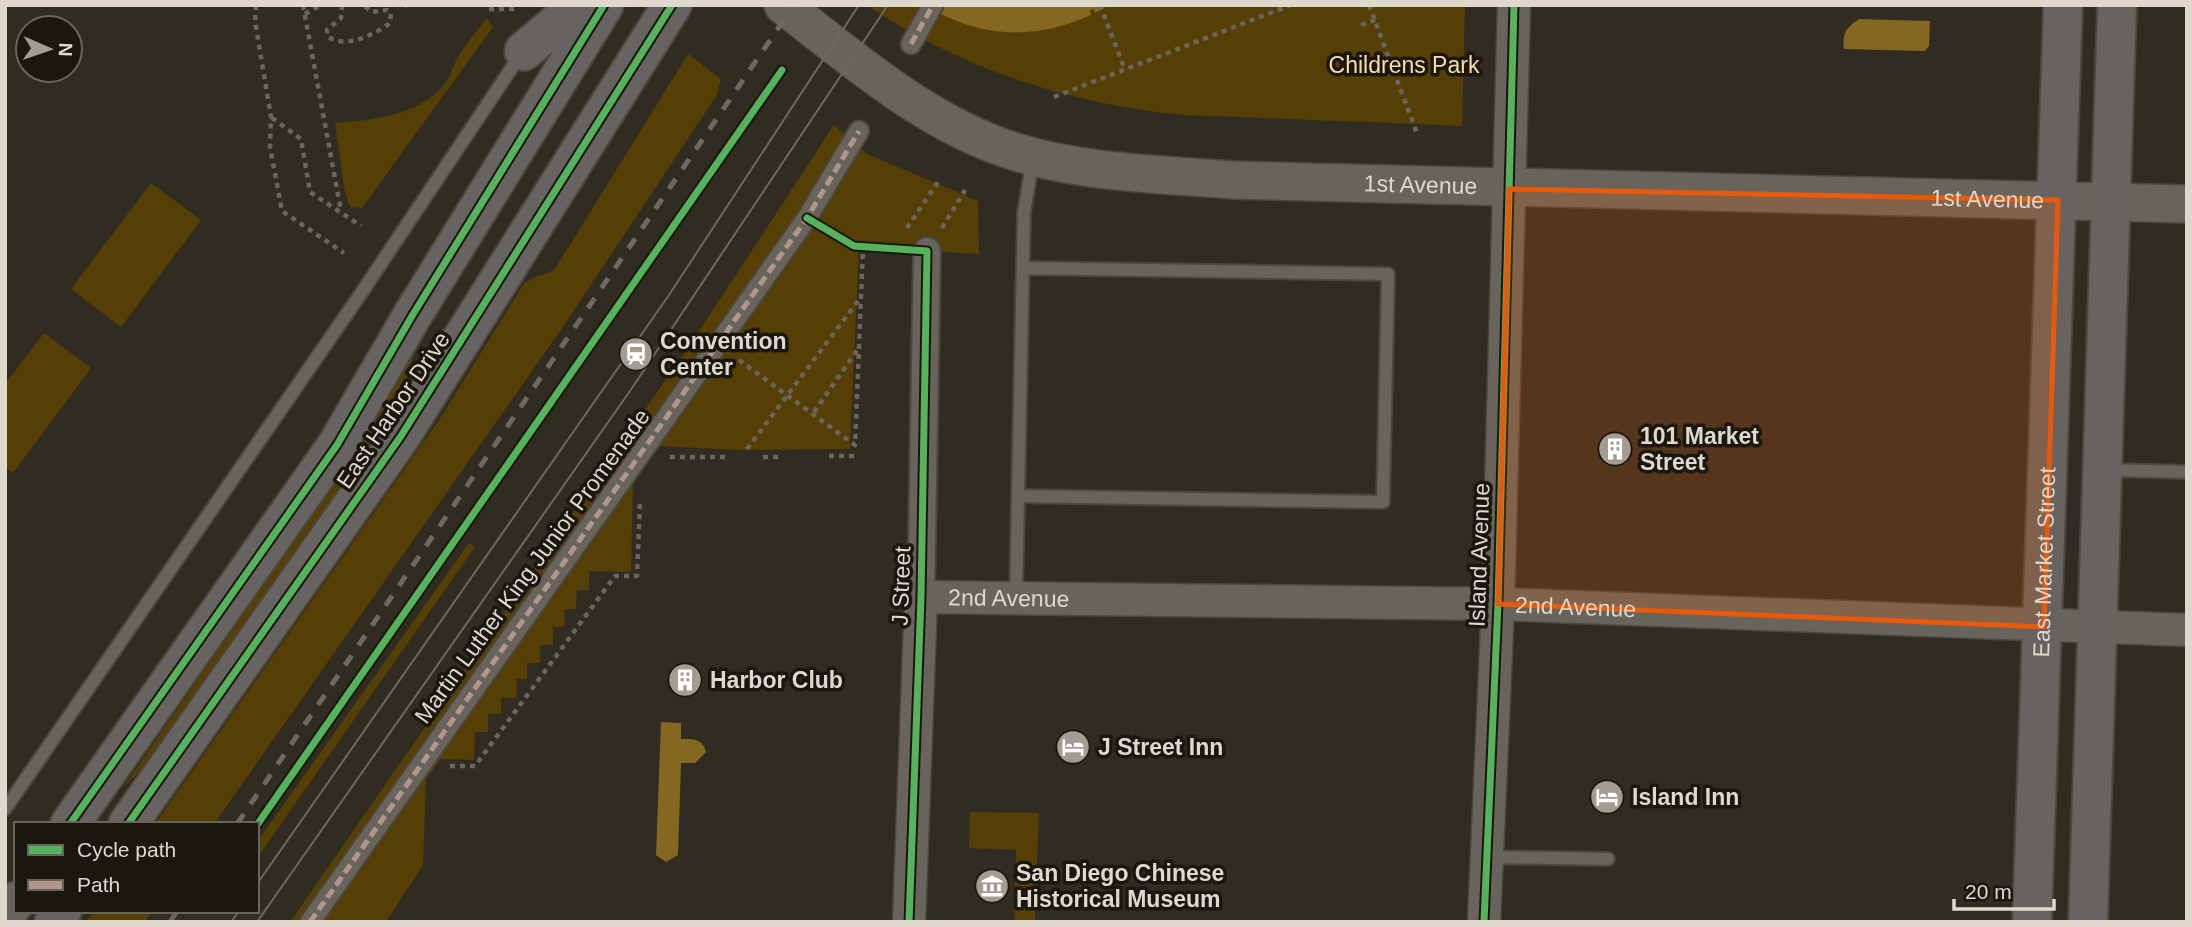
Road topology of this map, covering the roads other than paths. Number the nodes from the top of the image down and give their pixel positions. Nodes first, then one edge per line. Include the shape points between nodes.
1 (579, 5) edge
2 (604, 5) edge
3 (672, 5) edge
4 (783, 5) edge
5 (1514, 5) edge
6 (2063, 5) edge
7 (2116, 5) edge
8 (931, 9) edge
9 (911, 44) dead end
10 (524, 51) joint
11 (859, 131) dead end
12 (1034, 155) junction
13 (1509, 189) junction
14 (2057, 200) junction
15 (2110, 202) junction
16 (2187, 204) edge
17 (928, 251) road end
18 (1023, 268) junction
19 (2053, 339) junction
20 (2104, 430) junction
21 (2102, 470) junction
22 (2187, 472) edge
23 (1018, 495) junction
24 (1016, 596) junction
25 (921, 597) junction
26 (1498, 604) junction
27 (2044, 626) junction
28 (2099, 628) junction
29 (2187, 630) edge
30 (5, 809) edge
31 (72, 822) edge
32 (129, 822) edge
33 (1485, 857) junction
34 (1608, 859) dead end
35 (310, 922) edge
36 (909, 922) edge
37 (1484, 922) edge
38 (2032, 922) edge
39 (2088, 922) edge

1 - 10 main road
2 - 31 main road, East Harbor Drive via 337,445
3 - 32 main road, East Harbor Drive via 408,426
4 - 12 main road, 1st Avenue via 888,85 944,120 1016,152
5 - 13 street, Island Avenue
6 - 14 main road, East Market Street
7 - 15 main road
8 - 9 street
10 - 30 lane
11 - 35 street, Martin Luther King Junior Promenade via 807,218 719,345
12 - 13 main road, 1st Avenue via 1111,170 1232,180
12 - 18 lane via 1024,212
13 - 14 main road, 1st Avenue
13 - 26 street, Island Avenue
14 - 15 main road, 1st Avenue
14 - 19 main road, East Market Street
15 - 16 main road, 1st Avenue
15 - 20 main road
17 - 25 street, J Street
18 - 23 lane
18 - 23 lane via 1388,274 1388,286 1383,502
19 - 20 main road via 2076,357 2085,418 2091,426
19 - 27 main road, East Market Street
20 - 21 main road
21 - 22 lane
21 - 28 main road
23 - 24 lane
24 - 25 street, 2nd Avenue
24 - 26 street, 2nd Avenue
25 - 36 street, J Street
26 - 27 street, 2nd Avenue
26 - 33 street, Island Avenue
27 - 28 street, 2nd Avenue
27 - 38 main road, East Market Street
28 - 29 street, 2nd Avenue
28 - 39 main road
33 - 34 lane
33 - 37 street, Island Avenue

